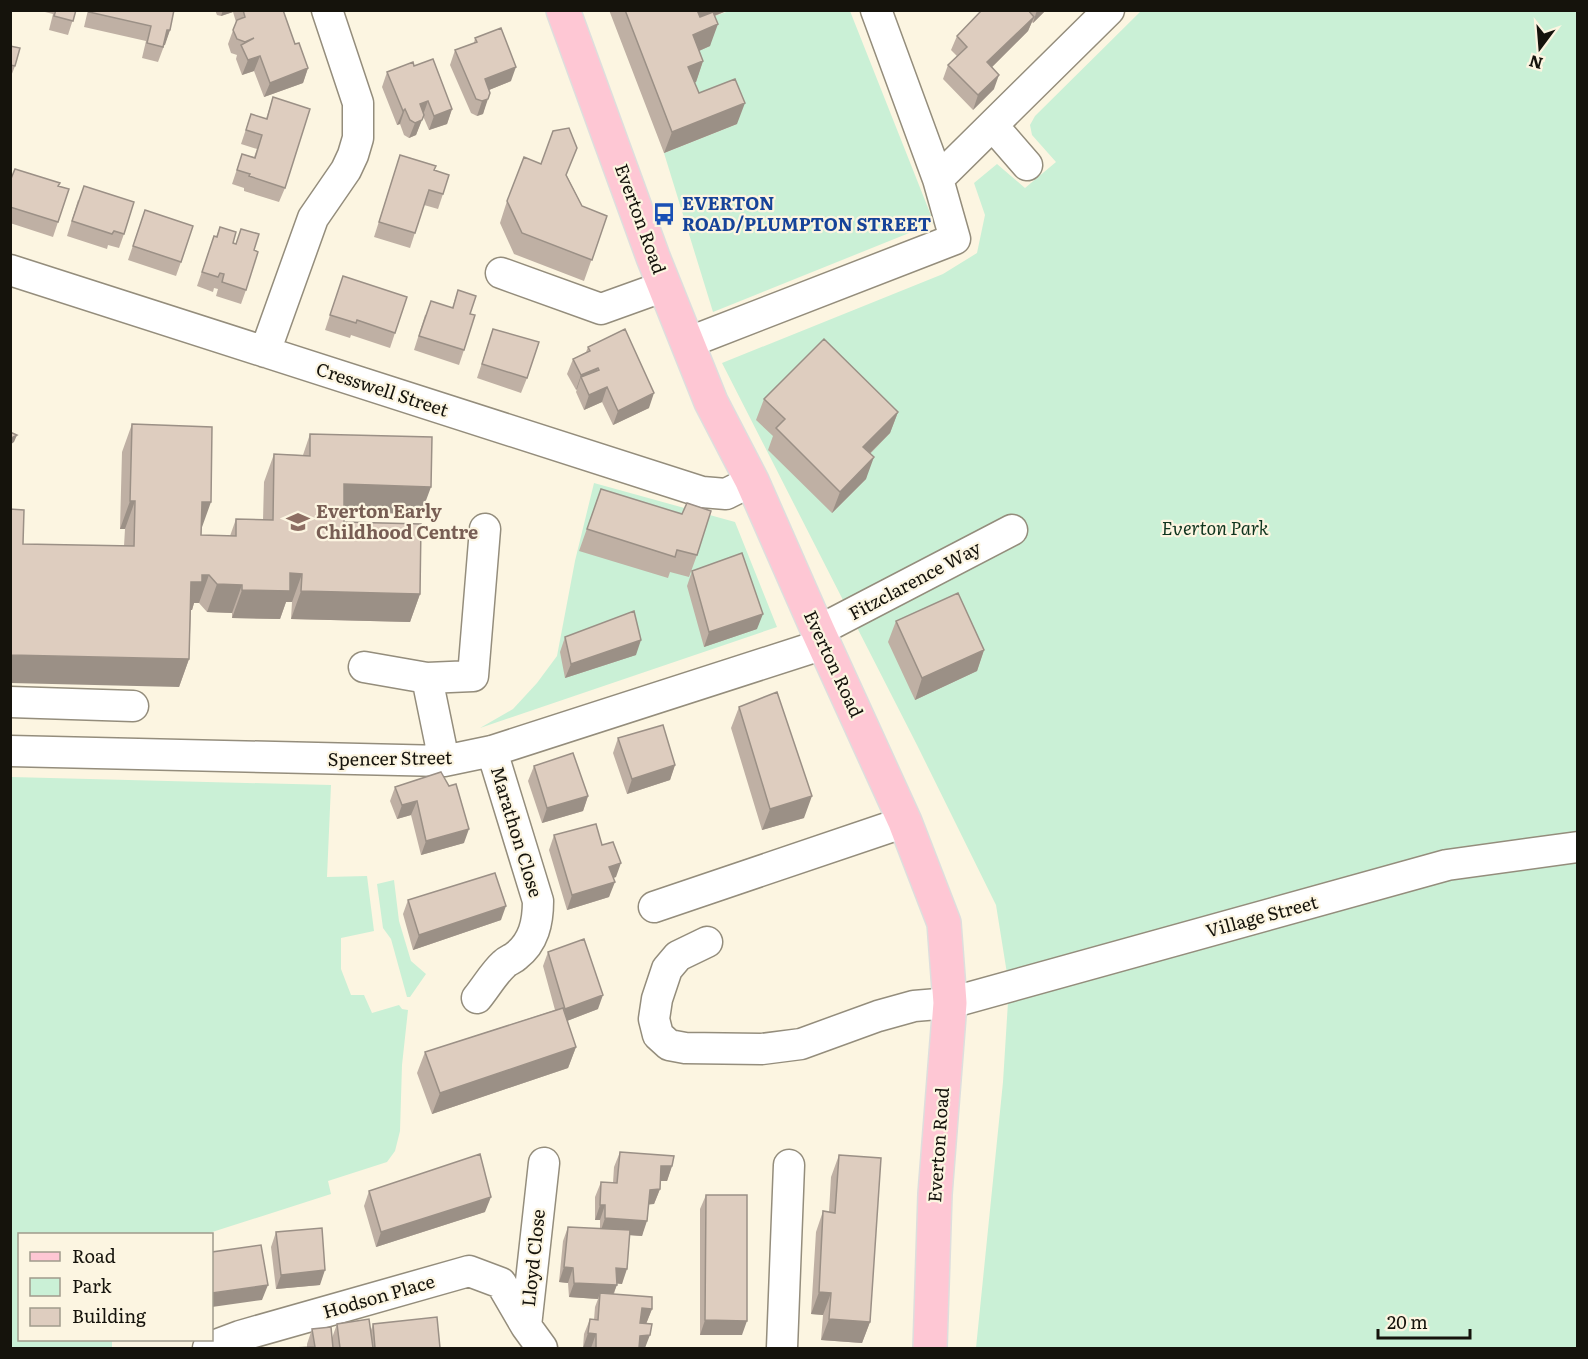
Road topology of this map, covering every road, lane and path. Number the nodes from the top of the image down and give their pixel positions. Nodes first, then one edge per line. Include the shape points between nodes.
1 (564, 10) edge
2 (876, 10) edge
3 (1109, 10) edge
4 (331, 11) edge
5 (993, 126) junction
6 (1028, 165) dead end
7 (938, 179) junction
8 (10, 270) edge
9 (501, 273) dead end
10 (665, 286) junction
11 (687, 343) junction
12 (265, 352) junction
13 (752, 481) junction
14 (485, 529) dead end
15 (1012, 530) dead end
16 (821, 638) junction
17 (364, 668) dead end
18 (427, 678) junction
19 (10, 702) edge
20 (133, 706) dead end
21 (10, 751) edge
22 (492, 751) junction
23 (444, 762) junction
24 (905, 822) junction
25 (1578, 847) edge
26 (654, 907) dead end
27 (707, 942) dead end
28 (477, 998) dead end
29 (950, 1003) junction
30 (544, 1162) dead end
31 (789, 1165) dead end
32 (534, 1337) edge
33 (241, 1342) edge
34 (208, 1348) edge
35 (782, 1348) edge
36 (930, 1348) edge

1 - 10 main road, Everton Road
2 - 7 street
3 - 5 street
4 - 12 street via 358,103 358,138 346,170 313,218
5 - 6 street
5 - 7 street
7 - 11 street via 955,239
8 - 12 street, Cresswell Street
9 - 10 street via 601,309
10 - 11 main road, Everton Road
11 - 13 main road, Everton Road via 711,402
12 - 13 street, Cresswell Street via 702,492 726,495
13 - 16 main road, Everton Road
14 - 18 street via 473,676
15 - 16 street, Fitzclarence Way
16 - 22 street, Spencer Street
16 - 24 main road, Everton Road
17 - 18 street
18 - 23 street
19 - 20 street
21 - 23 street, Spencer Street
22 - 23 street, Spencer Street
22 - 28 street, Marathon Close via 538,901 538,918 526,947 505,963
24 - 26 street
24 - 29 main road, Everton Road via 944,923
25 - 29 street, Village Street via 1447,865
27 - 29 street, Village Street via 678,956 667,969 654,1019 658,1035 669,1045 762,1049 801,1044 914,1006
29 - 36 main road, Everton Road via 935,1194
30 - 32 street, Lloyd Close
31 - 35 street
32 - 33 street, Hodson Place via 501,1283 469,1271
33 - 34 street, Hodson Place

